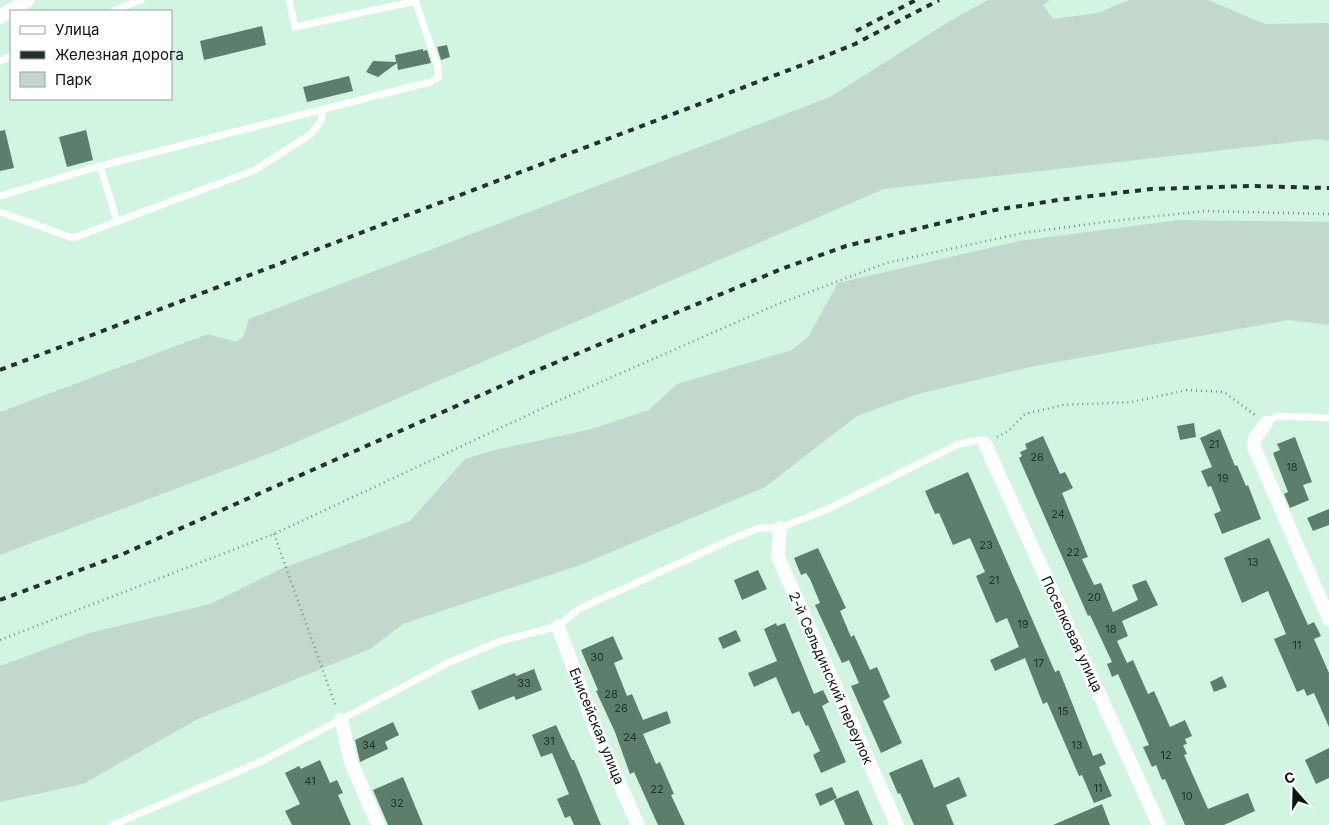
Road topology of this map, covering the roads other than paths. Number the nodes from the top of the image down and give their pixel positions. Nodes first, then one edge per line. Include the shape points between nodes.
1 (28, 0) edge
2 (141, 0) edge
3 (289, 0) edge
4 (416, 0) edge
5 (12, 10) edge
6 (116, 10) edge
7 (323, 109) junction
8 (100, 166) junction
9 (0, 196) edge
10 (0, 212) edge
11 (117, 221) junction
12 (1329, 418) edge
13 (1266, 423) joint
14 (985, 444) joint
15 (780, 528) junction
16 (1329, 620) edge
17 (558, 626) junction
18 (341, 720) junction
19 (113, 825) edge
20 (378, 825) edge
21 (638, 825) edge
22 (897, 825) edge
23 (1159, 825) edge

1 - 5 street
2 - 6 lane
3 - 4 lane via 295,27
4 - 7 lane via 439,77
7 - 8 lane
7 - 11 lane via 322,121 311,134 255,170
8 - 9 lane
8 - 11 lane
10 - 11 lane via 73,238
12 - 13 lane via 1277,416
13 - 16 street via 1254,440 1254,447
14 - 15 lane via 979,440 959,444 830,508
14 - 23 street, Поселковая улица
15 - 17 lane via 758,528 732,539 579,609
15 - 22 street, 2-й Сельдинский переулок via 778,557
17 - 18 lane via 501,641 450,662
17 - 21 street, Енисейская улица via 597,732
18 - 19 lane via 262,761
18 - 20 street via 351,762

